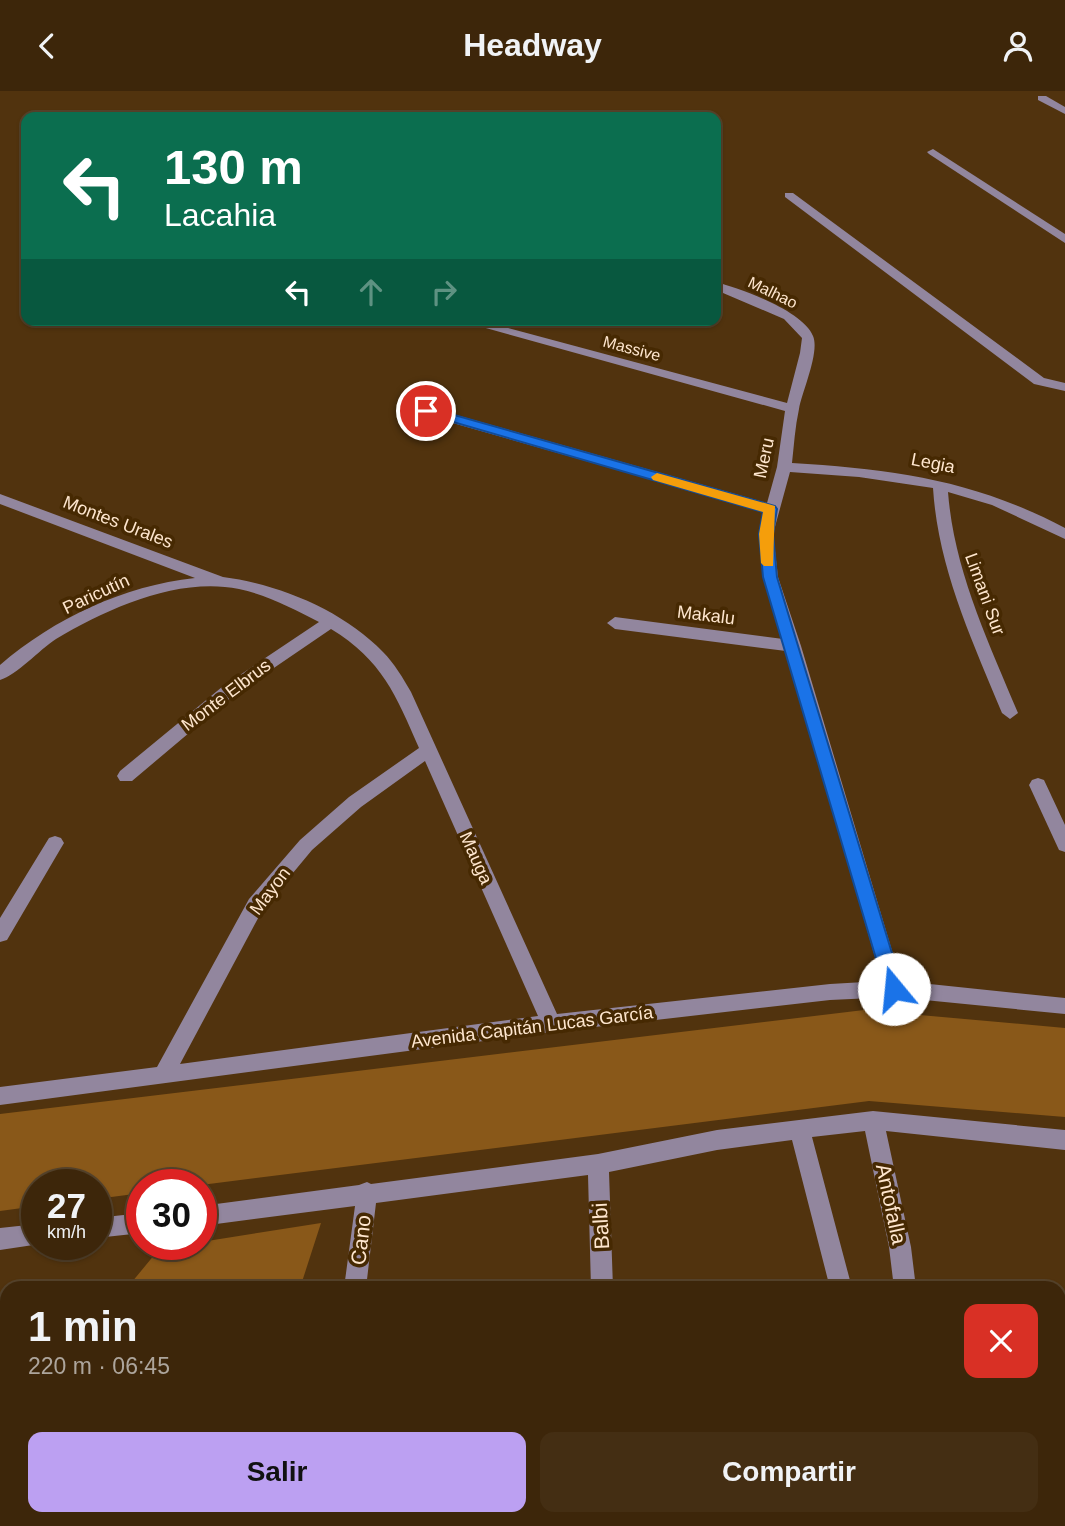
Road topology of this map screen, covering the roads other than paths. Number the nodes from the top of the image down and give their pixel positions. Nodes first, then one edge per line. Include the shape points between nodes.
1 (1042, 98) dead end
2 (1065, 111) edge
3 (933, 152) dead end
4 (789, 195) dead end
5 (1065, 239) edge
6 (721, 288) edge
7 (485, 326) edge
8 (807, 338) joint
9 (1065, 387) edge
10 (792, 409) junction
11 (426, 411) dead end
12 (784, 467) junction
13 (940, 484) junction
14 (0, 499) edge
15 (770, 509) junction
16 (1065, 534) edge
17 (222, 582) junction
18 (331, 621) junction
19 (615, 623) dead end
20 (793, 646) junction
21 (3, 668) edge
22 (1010, 713) dead end
23 (427, 751) junction
24 (126, 776) dead end
25 (1038, 785) dead end
26 (55, 843) dead end
27 (1065, 845) edge
28 (0, 934) edge
29 (894, 989) junction
30 (1065, 1006) edge
31 (551, 1023) junction
32 (164, 1074) junction
33 (0, 1096) edge
34 (873, 1120) junction
35 (799, 1128) junction
36 (1065, 1140) edge
37 (598, 1164) junction
38 (367, 1192) junction
39 (217, 1214) edge
40 (21, 1237) edge
41 (0, 1239) edge
42 (356, 1281) edge
43 (602, 1281) edge
44 (839, 1281) edge
45 (904, 1281) edge

1 - 2 street
3 - 5 street
4 - 9 street via 1039,380
6 - 8 street, Malhao via 788,316
7 - 10 street, Massive
8 - 10 street, Meru
10 - 12 street, Meru
11 - 15 street
12 - 13 street, Legia via 847,470
12 - 15 street, Meru
13 - 16 street, Legia via 1008,504
13 - 22 street, Limani Sur via 941,518 950,555
14 - 17 street, Montes Urales
15 - 20 street, Meru via 766,534 770,577
17 - 18 street via 247,585
17 - 21 street, Paricutín via 167,587 132,596 68,627
18 - 23 street, Mauga via 378,656 403,692
18 - 24 street, Monte Elbrus via 228,691
19 - 20 street, Makalu
20 - 29 street, Meru
23 - 31 street, Mauga
23 - 32 street, Mayon via 355,802 306,845 256,904
25 - 27 street
26 - 28 street
29 - 30 street, Avenida Capitán Lucas García
29 - 31 street, Avenida Capitán Lucas García
31 - 32 street, Avenida Capitán Lucas García
32 - 33 street, Avenida Capitán Lucas García
34 - 35 street
34 - 36 street
34 - 45 street, Antofalla
35 - 37 street
35 - 44 street
37 - 38 street
37 - 43 street, Balbi
38 - 39 street
38 - 42 street, Cano
40 - 41 street

